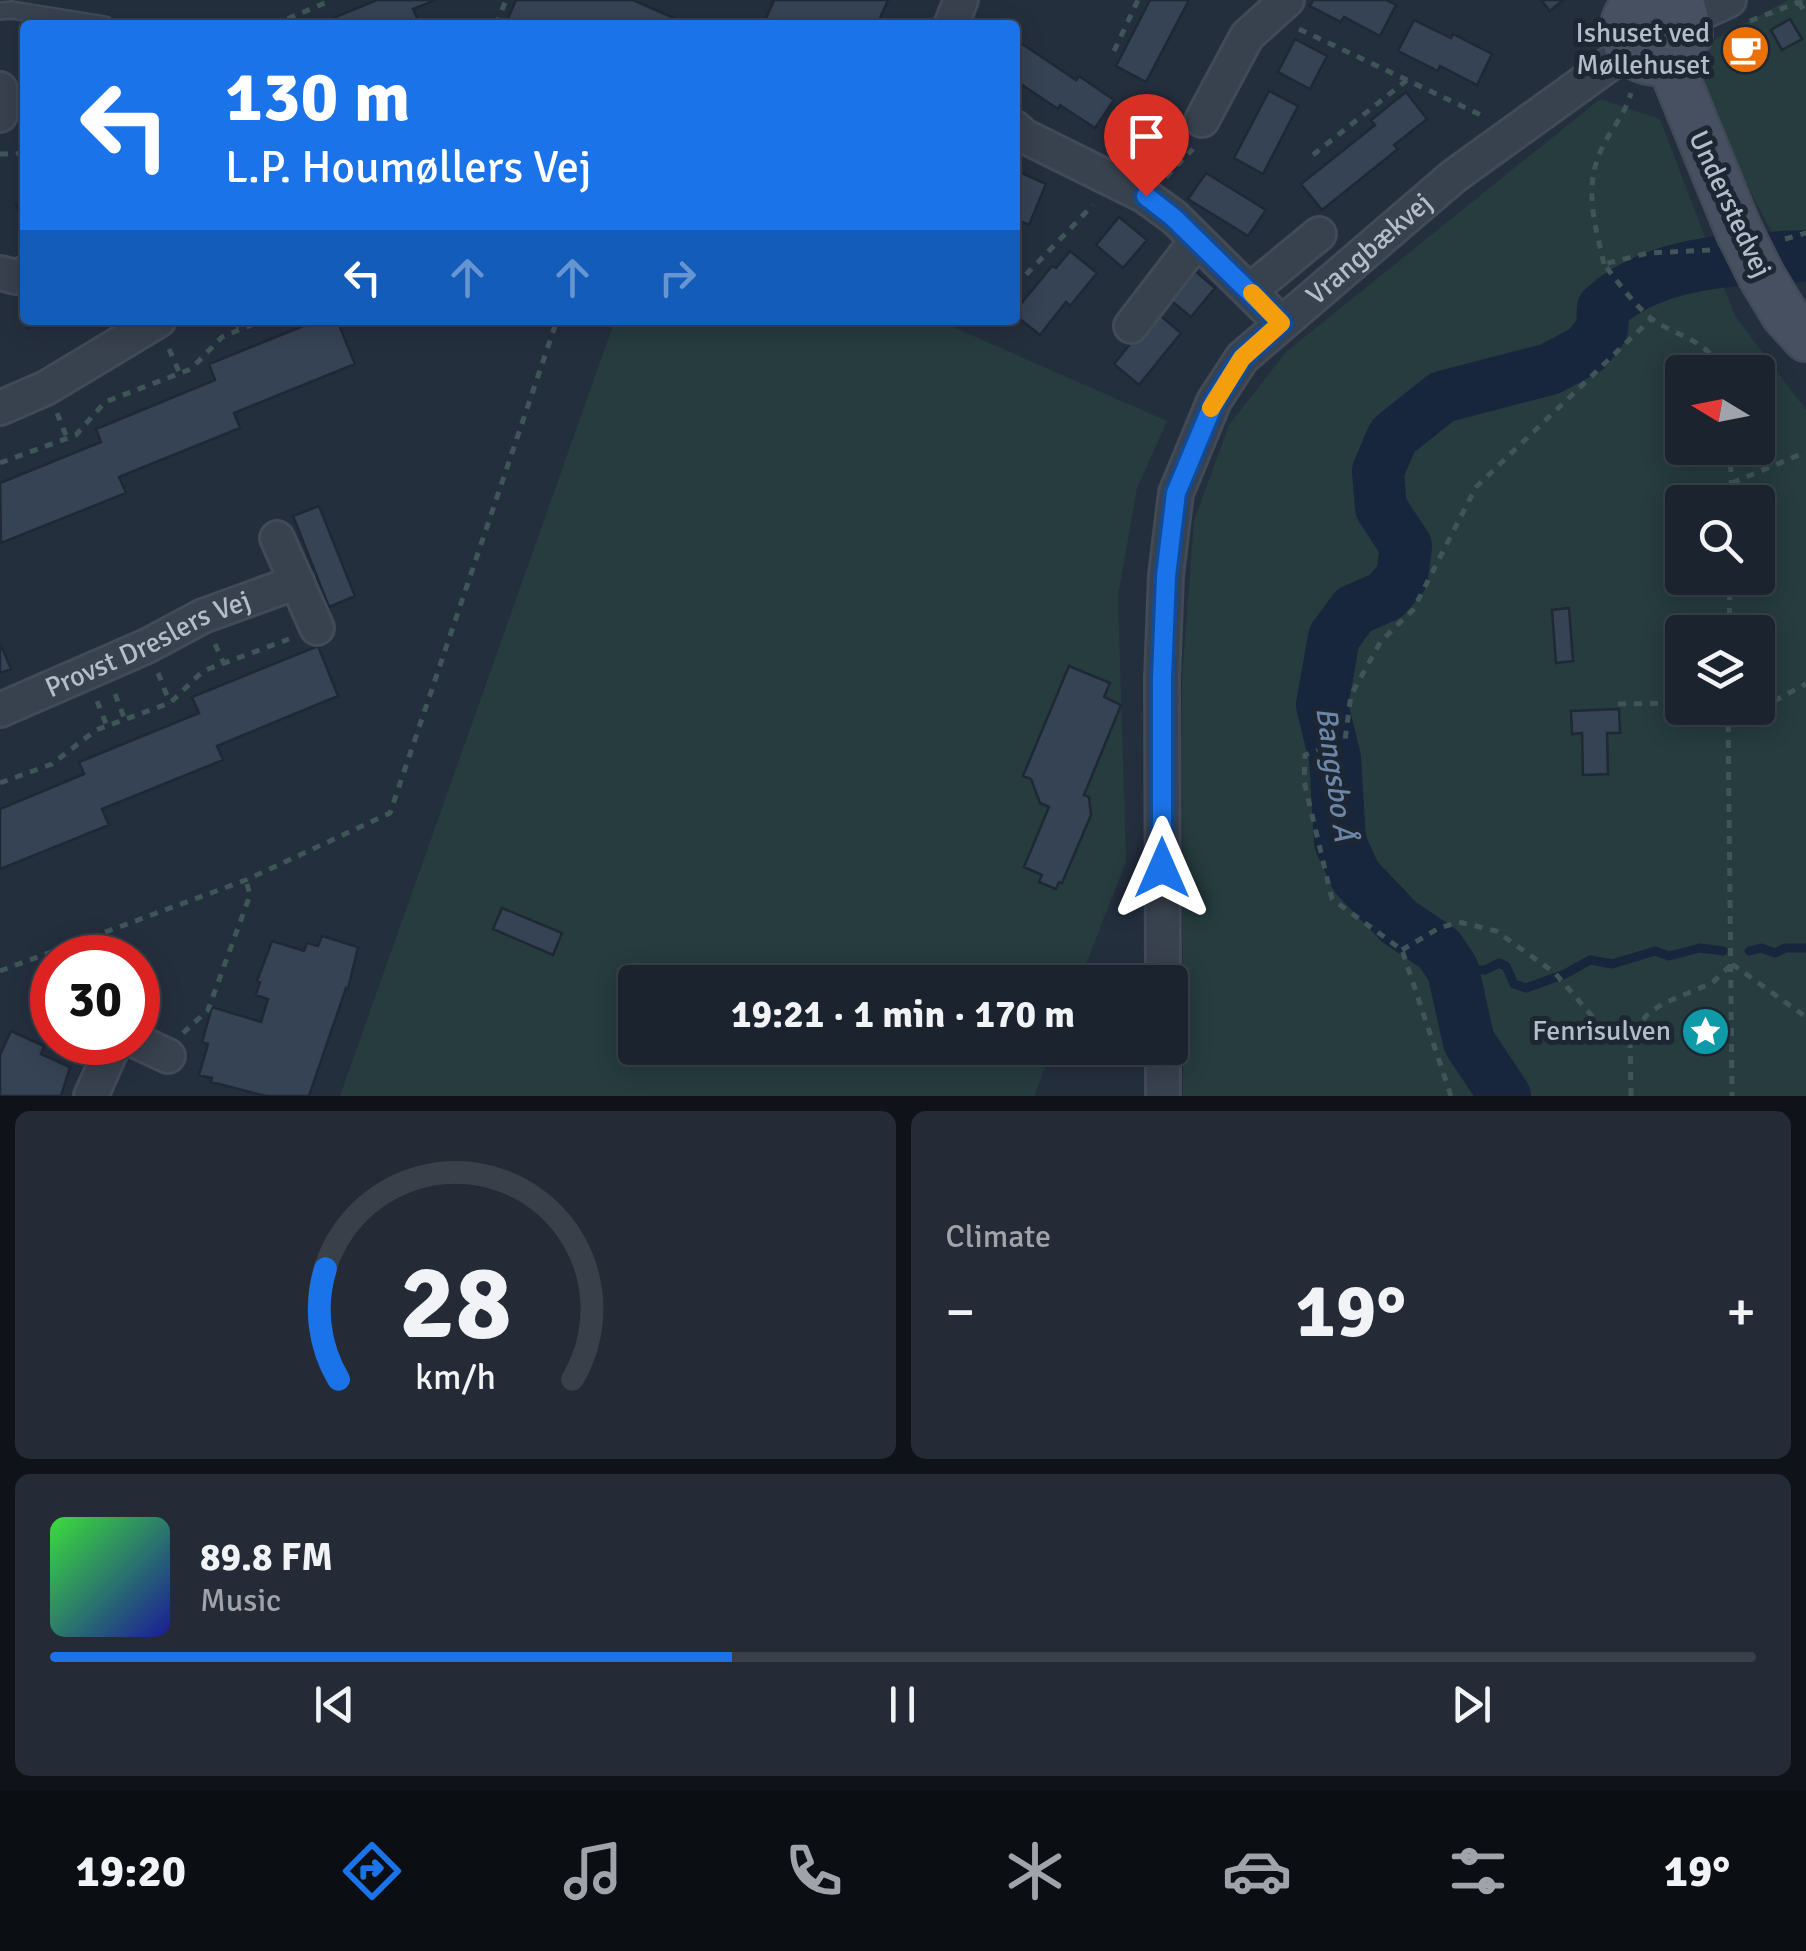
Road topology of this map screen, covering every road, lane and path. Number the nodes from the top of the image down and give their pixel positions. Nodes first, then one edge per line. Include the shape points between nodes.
1 (332, 0) edge
2 (1138, 0) edge
3 (1640, 0) edge
4 (1729, 0) edge
5 (1799, 2) edge
6 (1278, 8) edge
7 (1680, 9) edge
8 (0, 11) edge
9 (1806, 14) edge
10 (73, 20) edge
11 (285, 20) edge
12 (1114, 50) dead end
13 (1646, 56) junction
14 (1407, 80) junction
15 (0, 89) edge
16 (0, 115) edge
17 (1488, 118) dead end
18 (1202, 120) joint
19 (1020, 132) edge
20 (1313, 155) dead end
21 (1116, 181) junction
22 (1146, 196) junction
23 (1806, 233) edge
24 (1319, 234) dead end
25 (1197, 240) junction
26 (1749, 249) junction
27 (1604, 264) junction
28 (1020, 281) edge
29 (1250, 291) junction
30 (1651, 318) junction
31 (1281, 323) junction
32 (151, 325) edge
33 (238, 325) edge
34 (252, 325) edge
35 (555, 325) edge
36 (1131, 326) dead end
37 (240, 330) junction
38 (1806, 338) edge
39 (1710, 355) edge
40 (0, 408) edge
41 (1806, 452) edge
42 (0, 463) edge
43 (1731, 465) edge
44 (1732, 483) joint
45 (277, 538) dead end
46 (297, 582) junction
47 (317, 628) joint
48 (1806, 684) edge
49 (1775, 700) edge
50 (1665, 703) edge
51 (1618, 704) dead end
52 (0, 710) edge
53 (1728, 725) edge
54 (0, 783) edge
55 (246, 880) junction
56 (1402, 950) junction
57 (1732, 964) junction
58 (1163, 965) edge
59 (0, 971) edge
60 (1806, 1017) edge
61 (1630, 1040) junction
62 (160, 1052) edge
63 (168, 1056) joint
64 (104, 1065) edge
65 (1163, 1065) edge
66 (91, 1096) edge
67 (1163, 1096) edge
68 (1451, 1096) edge
69 (1631, 1096) edge
70 (1732, 1096) edge

1 - 11 path
2 - 12 path
3 - 13 street via 1623,34
4 - 7 street
5 - 9 path
6 - 14 path
6 - 18 street via 1247,36
7 - 13 street via 1690,35 1686,43
8 - 10 lane
13 - 26 street, Understedvej via 1708,161
13 - 27 path via 1594,172 1590,200
13 - 31 street, Vrangbækvej via 1454,176
14 - 17 path
14 - 20 path
15 - 16 street
18 - 22 path via 1203,134 1185,160
19 - 21 street
21 - 22 street
21 - 28 path
22 - 25 street
23 - 26 path
24 - 29 street
25 - 29 street
25 - 36 street
26 - 27 path via 1648,252
26 - 38 street, Understedvej
27 - 30 path
29 - 31 street
30 - 39 path
30 - 56 path via 1476,487 1413,610 1381,641 1352,696 1344,740 1305,755 1304,781 1332,899
31 - 58 street, Vrangbækvej via 1242,358 1214,402 1176,493 1162,678
32 - 40 street
33 - 37 path
34 - 37 path
35 - 55 path via 390,813
37 - 42 path via 222,337 191,370 106,402 76,435
41 - 44 path
43 - 44 path
45 - 46 street
46 - 47 street
46 - 52 street, Provst Dreslers Vej via 203,616
47 - 54 path via 202,671 170,703 96,730 52,764
48 - 49 path
50 - 51 path
53 - 57 path
55 - 59 path
55 - 63 path via 250,896 208,1010
56 - 61 path via 1458,922 1496,931 1554,973 1603,1029
56 - 68 path
57 - 60 path
57 - 61 path via 1712,982 1662,1004
57 - 70 path
61 - 69 path
62 - 63 street
64 - 66 street
65 - 67 street

